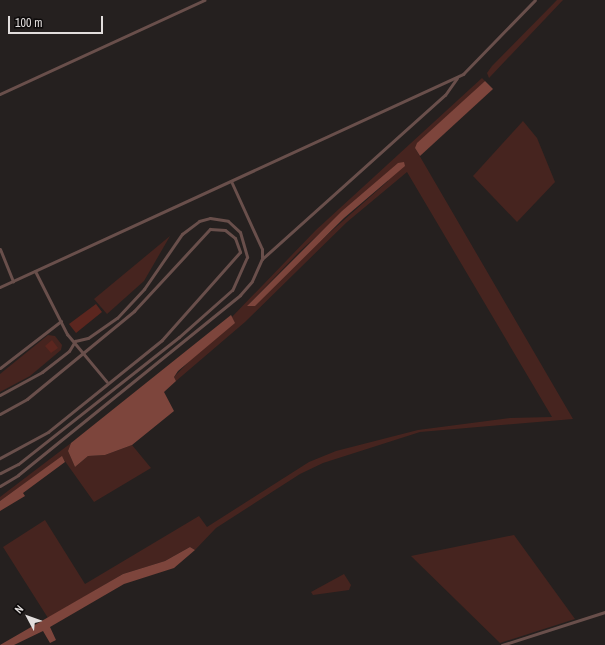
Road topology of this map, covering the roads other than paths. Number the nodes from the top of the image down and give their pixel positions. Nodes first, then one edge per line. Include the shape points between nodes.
1 (204, 0) edge
2 (535, 0) edge
3 (458, 76) junction
4 (0, 94) edge
5 (231, 181) junction
6 (0, 249) edge
7 (262, 259) junction
8 (34, 271) junction
9 (13, 281) junction
10 (0, 287) edge
11 (61, 321) junction
12 (75, 341) junction
13 (85, 352) junction
14 (0, 368) edge
15 (107, 382) junction
16 (0, 395) edge
17 (0, 414) edge
18 (0, 458) edge
19 (0, 473) edge
20 (0, 486) edge
21 (605, 612) edge
22 (502, 645) edge

1 - 4 lane
2 - 3 lane via 469,70
3 - 5 lane
3 - 7 lane via 445,95
5 - 7 lane via 262,249
5 - 8 lane
6 - 9 lane
7 - 20 lane via 252,281 240,295 18,475
8 - 9 lane
8 - 11 lane
9 - 10 lane
11 - 12 lane
11 - 14 lane
12 - 13 lane
12 - 16 lane via 69,351 42,372
12 - 19 lane via 88,338 117,318 144,289 182,234 198,221 210,218 228,222 240,232 247,257 232,290 173,342 18,464
13 - 15 lane
13 - 15 lane via 134,311 210,229 225,230 235,238 240,252 236,257 162,340
13 - 17 lane via 27,399
15 - 18 lane via 48,432
21 - 22 lane

